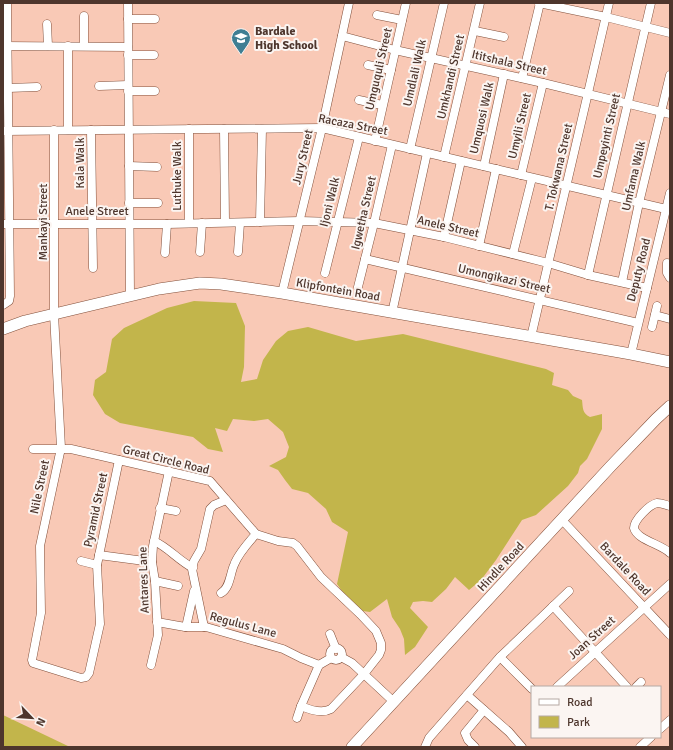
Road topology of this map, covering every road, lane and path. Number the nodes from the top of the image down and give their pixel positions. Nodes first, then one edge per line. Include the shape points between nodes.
1 (7, 3) edge
2 (128, 3) edge
3 (349, 3) edge
4 (406, 3) edge
5 (444, 3) edge
6 (480, 3) edge
7 (540, 3) edge
8 (609, 3) edge
9 (651, 3) edge
10 (377, 15) dead end
11 (84, 16) dead end
12 (606, 17) junction
13 (128, 19) junction
14 (156, 19) dead end
15 (402, 20) junction
16 (47, 24) dead end
17 (645, 27) junction
18 (475, 30) junction
19 (670, 33) edge
20 (342, 36) junction
21 (504, 37) dead end
22 (5, 46) edge
23 (48, 46) junction
24 (68, 46) junction
25 (84, 46) junction
26 (395, 50) junction
27 (128, 51) junction
28 (154, 55) dead end
29 (431, 58) junction
30 (368, 65) dead end
31 (466, 66) junction
32 (391, 70) junction
33 (504, 74) junction
34 (670, 75) edge
35 (522, 78) junction
36 (543, 83) junction
37 (99, 86) dead end
38 (38, 87) dead end
39 (8, 88) junction
40 (128, 88) junction
41 (155, 91) dead end
42 (588, 94) junction
43 (359, 100) dead end
44 (627, 104) junction
45 (382, 105) junction
46 (661, 112) junction
47 (670, 114) edge
48 (322, 128) junction
49 (189, 129) junction
50 (224, 129) junction
51 (262, 129) junction
52 (54, 130) junction
53 (68, 130) junction
54 (91, 130) junction
55 (129, 130) junction
56 (6, 131) edge
57 (358, 137) junction
58 (375, 141) junction
59 (392, 145) junction
60 (410, 149) junction
61 (427, 153) junction
62 (444, 157) junction
63 (461, 161) junction
64 (129, 166) junction
65 (484, 166) junction
66 (157, 167) dead end
67 (496, 169) junction
68 (521, 175) junction
69 (532, 178) junction
70 (567, 186) junction
71 (670, 193) edge
72 (606, 195) junction
73 (129, 203) junction
74 (158, 203) dead end
75 (639, 203) junction
76 (666, 209) junction
77 (300, 221) junction
78 (225, 222) junction
79 (260, 222) junction
80 (338, 222) junction
81 (55, 223) junction
82 (92, 223) junction
83 (129, 223) junction
84 (190, 223) junction
85 (202, 223) junction
86 (240, 223) junction
87 (374, 223) junction
88 (6, 224) edge
89 (167, 224) junction
90 (410, 230) junction
91 (444, 237) junction
92 (479, 246) junction
93 (200, 252) dead end
94 (238, 252) dead end
95 (165, 253) dead end
96 (513, 254) junction
97 (365, 260) junction
98 (548, 263) junction
99 (667, 264) dead end
100 (402, 267) junction
101 (93, 268) dead end
102 (325, 273) dead end
103 (588, 275) junction
104 (670, 278) edge
105 (622, 282) junction
106 (358, 287) dead end
107 (647, 288) junction
108 (282, 293) junction
109 (130, 296) junction
110 (540, 299) junction
111 (4, 304) edge
112 (657, 306) dead end
113 (392, 312) junction
114 (54, 314) junction
115 (655, 315) junction
116 (670, 319) edge
117 (638, 323) junction
118 (652, 327) dead end
119 (3, 329) edge
120 (531, 337) junction
121 (631, 354) junction
122 (670, 362) edge
123 (670, 406) edge
124 (61, 448) junction
125 (33, 449) dead end
126 (119, 460) junction
127 (169, 471) junction
128 (226, 500) junction
129 (670, 506) edge
130 (160, 508) junction
131 (176, 511) dead end
132 (562, 520) junction
133 (256, 534) junction
134 (154, 541) junction
135 (670, 554) edge
136 (99, 555) junction
137 (81, 561) dead end
138 (152, 562) junction
139 (97, 565) junction
140 (192, 568) junction
141 (155, 581) junction
142 (670, 584) edge
143 (178, 586) dead end
144 (196, 588) junction
145 (569, 591) dead end
146 (221, 593) dead end
147 (553, 606) junction
148 (644, 607) junction
149 (157, 622) junction
150 (186, 627) junction
151 (204, 627) junction
152 (330, 634) dead end
153 (670, 635) edge
154 (336, 649) junction
155 (594, 653) junction
156 (341, 657) junction
157 (500, 657) junction
158 (331, 658) junction
159 (151, 665) dead end
160 (319, 665) junction
161 (364, 674) junction
162 (81, 678) joint
163 (558, 686) edge
164 (626, 686) edge
165 (531, 688) edge
166 (467, 695) junction
167 (394, 702) junction
168 (301, 706) junction
169 (484, 710) junction
170 (297, 718) dead end
171 (670, 720) edge
172 (661, 728) edge
173 (650, 738) edge
174 (642, 746) edge
175 (352, 747) edge
176 (425, 747) edge
177 (475, 747) edge
178 (522, 747) edge

1 - 22 street
2 - 13 street
3 - 20 street, Jury Street
4 - 15 street, Umguquli Street
5 - 29 street, Umdlali Walk
6 - 18 street, Umkhandi Street
7 - 12 street
7 - 35 street
8 - 12 street, T. Tokwana Street
9 - 17 street, Umpeyinti Street
10 - 15 street
11 - 25 street
12 - 17 street
12 - 42 street, T. Tokwana Street
13 - 14 street
13 - 27 street
15 - 26 street, Umguquli Street
16 - 23 street
17 - 19 street
17 - 44 street, Umpeyinti Street
18 - 21 street
18 - 31 street, Umkhandi Street
20 - 26 street, Ititshala Street
20 - 48 street, Jury Street
22 - 23 street
22 - 39 street
23 - 24 street
24 - 25 street
24 - 53 street
25 - 27 street
26 - 29 street, Ititshala Street
26 - 32 street, Umguquli Street
27 - 28 street
27 - 40 street
29 - 31 street, Ititshala Street
29 - 60 street, Umdlali Walk
30 - 32 street
31 - 33 street, Ititshala Street
31 - 62 street, Umkhandi Street
32 - 45 street, Umguquli Street
33 - 35 street, Ititshala Street
33 - 65 street, Umquosi Walk
34 - 46 street, Umfama Walk
35 - 36 street, Ititshala Street
36 - 42 street, Ititshala Street
36 - 68 street, Umyili Street
37 - 40 street
38 - 39 street
39 - 56 street
40 - 41 street
40 - 55 street
42 - 44 street, Ititshala Street
42 - 70 street, T. Tokwana Street
43 - 45 street
44 - 46 street, Ititshala Street
44 - 72 street, Umpeyinti Street
45 - 58 street, Umguquli Street
46 - 47 street, Ititshala Street
46 - 75 street, Umfama Walk
48 - 51 street, Racaza Street
48 - 57 street, Racaza Street
48 - 77 street, Jury Street
49 - 50 street, Racaza Street
49 - 55 street, Racaza Street
49 - 84 street, Luthuke Walk
50 - 51 street, Racaza Street
50 - 78 street
51 - 79 street
52 - 53 street, Racaza Street
52 - 56 street, Racaza Street
52 - 81 street, Mankayi Street
53 - 54 street, Racaza Street
54 - 55 street, Racaza Street
54 - 82 street, Kala Walk
55 - 64 street
56 - 88 street
57 - 58 street, Racaza Street
57 - 80 street, Ijoni Walk
58 - 59 street, Racaza Street
59 - 60 street, Racaza Street
59 - 87 street, Igwetha Street
60 - 61 street, Racaza Street
61 - 62 street, Racaza Street
61 - 90 street
62 - 63 street, Racaza Street
63 - 65 street, Racaza Street
63 - 91 street
64 - 66 street
64 - 73 street
65 - 67 street, Racaza Street
67 - 68 street, Racaza Street
67 - 92 street
68 - 69 street, Racaza Street
69 - 70 street, Racaza Street
69 - 96 street
70 - 72 street, Racaza Street
70 - 98 street, T. Tokwana Street
71 - 76 street, Deputy Road
72 - 75 street, Racaza Street
72 - 103 street, Umpeyinti Street
73 - 74 street
73 - 83 street
75 - 76 street, Racaza Street
75 - 105 street, Umfama Walk
76 - 107 street, Deputy Road
77 - 79 street, Anele Street
77 - 80 street, Anele Street
77 - 108 street, Jury Street
78 - 85 street, Anele Street
78 - 86 street, Anele Street
79 - 86 street, Anele Street
80 - 87 street, Anele Street
80 - 102 street, Ijoni Walk
81 - 82 street, Anele Street
81 - 88 street, Anele Street
81 - 114 street, Mankayi Street
82 - 83 street, Anele Street
82 - 101 street, Kala Walk
83 - 89 street, Anele Street
83 - 109 street
84 - 85 street, Anele Street
84 - 89 street, Anele Street
85 - 93 street
86 - 94 street
87 - 90 street, Anele Street
87 - 97 street, Igwetha Street
88 - 111 street via 10,296 9,301
89 - 95 street
90 - 91 street, Anele Street
90 - 100 street
91 - 92 street, Anele Street
92 - 96 street, Anele Street
96 - 98 street, Anele Street
97 - 100 street, Umongikazi Street
97 - 106 street, Igwetha Street
98 - 103 street, Anele Street
98 - 110 street, T. Tokwana Street
99 - 104 street
100 - 110 street, Umongikazi Street
100 - 113 street
103 - 105 street, Anele Street
105 - 107 street, Anele Street
107 - 117 street, Deputy Road
108 - 109 street, Klipfontein Road via 200,283
108 - 113 street, Klipfontein Road
109 - 114 street, Klipfontein Road
110 - 117 street, Umongikazi Street
110 - 120 street, T. Tokwana Street
112 - 115 street
113 - 120 street, Klipfontein Road
114 - 119 street, Klipfontein Road
114 - 124 street, Nile Street
115 - 116 street
115 - 118 street
117 - 121 street, Deputy Road
120 - 121 street, Klipfontein Road
121 - 122 street, Klipfontein Road
123 - 132 street, Hindle Road via 650,424
124 - 125 street, Great Circle Road
124 - 126 street, Great Circle Road
124 - 162 street, Nile Street via 40,546 42,608 32,660 33,663
126 - 127 street, Great Circle Road
126 - 136 street, Pyramid Street
127 - 128 street, Great Circle Road via 210,481
127 - 130 street, Antares Lane
128 - 133 street, Great Circle Road
128 - 140 street via 214,504 210,509 201,549
129 - 135 street via 657,503 652,506 637,519 634,528 638,535
130 - 131 street
130 - 134 street, Antares Lane
132 - 148 street, Bardale Road
132 - 167 street, Hindle Road
133 - 146 street via 235,563 228,586
133 - 161 street via 297,546 320,577 376,631 381,643 381,652
134 - 138 street, Antares Lane
134 - 140 street
136 - 138 street
136 - 139 street, Pyramid Street
137 - 139 street, Pyramid Street
138 - 141 street, Antares Lane
139 - 162 street, Pyramid Street via 99,628 89,673
140 - 144 street
141 - 143 street
141 - 149 street, Antares Lane
142 - 148 street, Joan Street
144 - 150 street
144 - 151 street
145 - 147 street
147 - 155 street
147 - 157 street
148 - 153 street, Bardale Road
148 - 155 street, Joan Street
149 - 150 street, Regulus Lane
149 - 159 street, Antares Lane via 157,641
150 - 151 street, Regulus Lane
151 - 160 street, Regulus Lane via 283,649
152 - 154 street
154 - 156 street via 341,650
154 - 158 street via 331,651
155 - 163 street, Joan Street
155 - 164 street
156 - 158 street via 337,660
156 - 161 street
157 - 165 street
157 - 166 street
158 - 160 street
160 - 168 street
161 - 167 street
161 - 168 street via 329,711
166 - 169 street
166 - 176 street via 429,738
167 - 175 street, Hindle Road
168 - 170 street
169 - 177 street via 465,733
169 - 178 street
171 - 172 street
173 - 174 street

